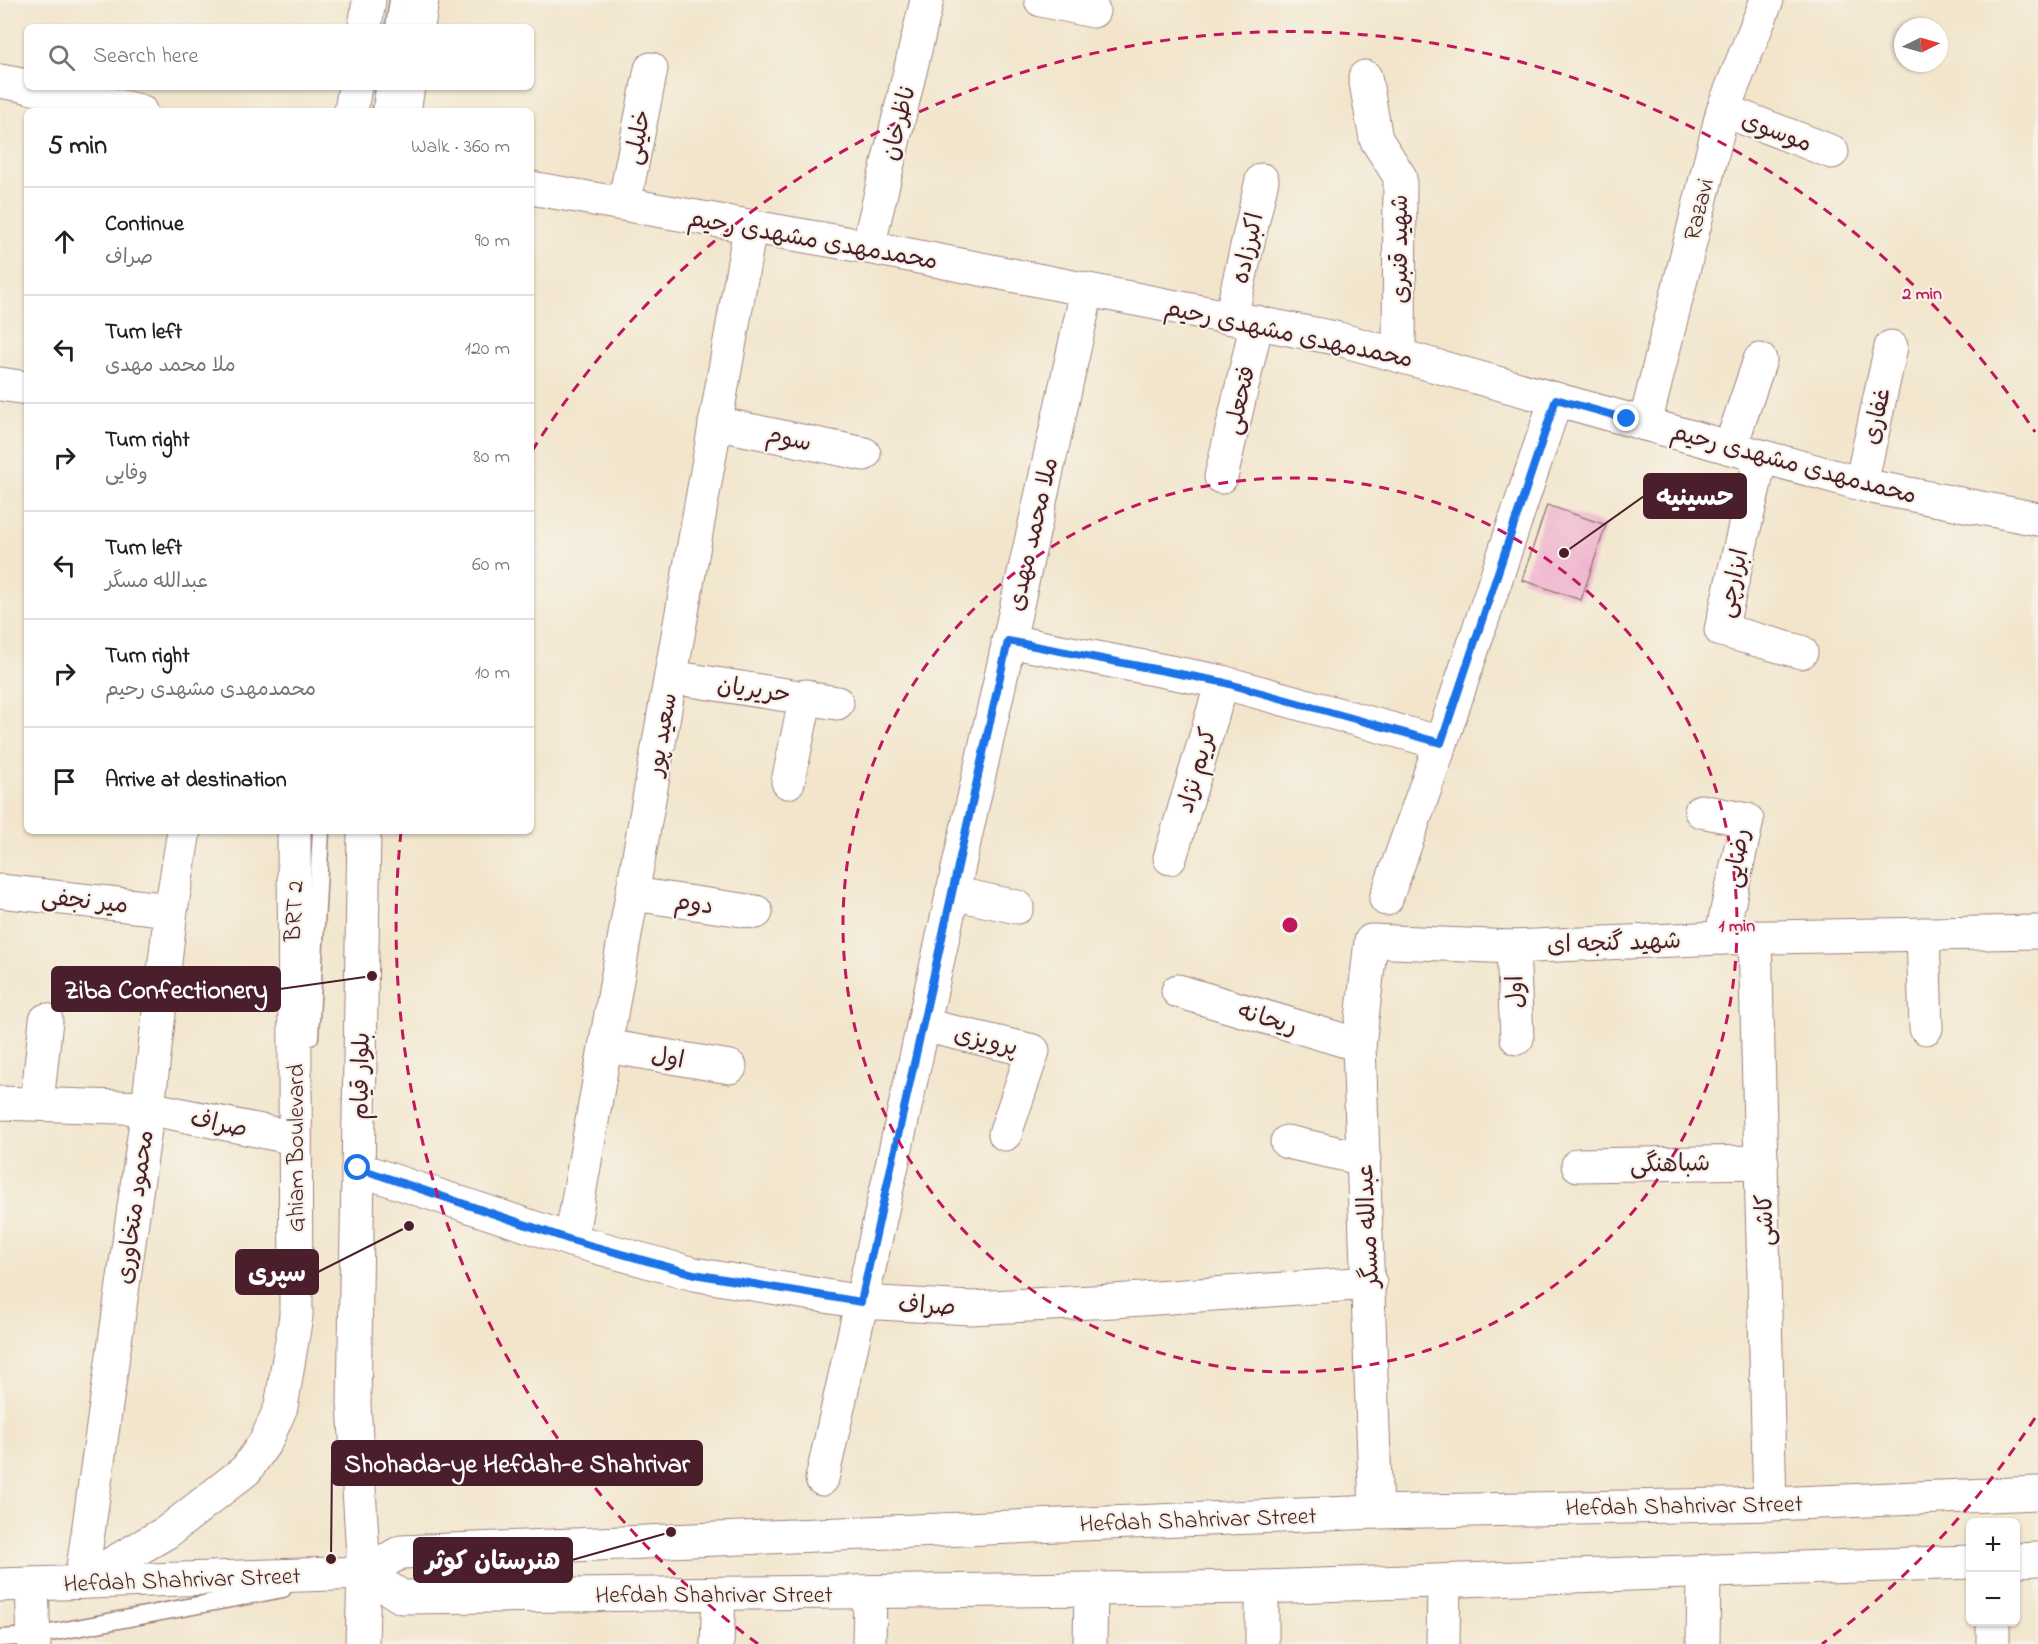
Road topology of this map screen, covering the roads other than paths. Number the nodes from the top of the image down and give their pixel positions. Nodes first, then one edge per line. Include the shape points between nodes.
1 (369, 0) edge
2 (398, 0) edge
3 (422, 0) edge
4 (927, 0) edge
5 (1041, 0) edge
6 (1767, 0) edge
7 (1093, 11) dead end
8 (365, 24) edge
9 (394, 24) edge
10 (418, 24) edge
11 (651, 69) dead end
12 (1365, 77) dead end
13 (0, 81) edge
14 (24, 86) edge
15 (42, 90) edge
16 (354, 90) edge
17 (384, 90) edge
18 (408, 90) edge
19 (127, 108) edge
20 (352, 108) edge
21 (381, 108) edge
22 (405, 108) edge
23 (1723, 110) junction
24 (1832, 152) dead end
25 (1262, 180) dead end
26 (534, 189) edge
27 (624, 204) junction
28 (750, 228) junction
29 (868, 247) junction
30 (1087, 291) junction
31 (1244, 320) junction
32 (1891, 347) dead end
33 (1399, 356) junction
34 (1760, 360) dead end
35 (0, 384) edge
36 (24, 388) edge
37 (1556, 399) junction
38 (715, 423) junction
39 (1645, 424) junction
40 (1746, 452) junction
41 (864, 454) dead end
42 (1221, 477) dead end
43 (1861, 484) junction
44 (2038, 519) edge
45 (1008, 641) junction
46 (1801, 652) dead end
47 (671, 677) junction
48 (1222, 682) junction
49 (806, 696) junction
50 (837, 703) dead end
51 (1441, 743) junction
52 (788, 782) dead end
53 (1701, 811) dead end
54 (184, 834) edge
55 (294, 834) edge
56 (321, 834) edge
57 (364, 834) edge
58 (1170, 858) dead end
59 (0, 891) edge
60 (952, 893) junction
61 (633, 894) junction
62 (1386, 899) dead end
63 (1017, 907) dead end
64 (171, 909) junction
65 (756, 912) dead end
66 (2038, 932) edge
67 (1923, 934) junction
68 (1755, 937) junction
69 (1721, 938) junction
70 (1371, 941) joint
71 (1513, 946) junction
72 (1178, 991) dead end
73 (46, 1020) dead end
74 (923, 1025) junction
75 (1926, 1028) dead end
76 (1517, 1038) dead end
77 (1359, 1045) junction
78 (606, 1046) junction
79 (730, 1067) dead end
80 (0, 1103) edge
81 (37, 1103) junction
82 (148, 1108) junction
83 (1005, 1134) dead end
84 (295, 1138) junction
85 (1287, 1142) dead end
86 (1364, 1159) junction
87 (1762, 1162) junction
88 (1578, 1165) dead end
89 (358, 1168) junction
90 (571, 1240) junction
91 (1370, 1283) junction
92 (861, 1302) junction
93 (296, 1316) junction
94 (822, 1479) dead end
95 (2038, 1493) edge
96 (1770, 1504) junction
97 (1376, 1512) junction
98 (2038, 1559) edge
99 (2020, 1560) edge
100 (1966, 1562) edge
101 (1704, 1572) junction
102 (364, 1573) junction
103 (1443, 1581) junction
104 (81, 1582) junction
105 (32, 1584) junction
106 (0, 1585) edge
107 (1262, 1587) junction
108 (1091, 1590) junction
109 (870, 1593) junction
110 (719, 1595) junction
111 (1993, 1626) edge
112 (0, 1638) edge
113 (34, 1640) edge
114 (362, 1644) edge
115 (717, 1644) edge
116 (869, 1644) edge
117 (1090, 1644) edge
118 (1262, 1644) edge
119 (1443, 1644) edge
120 (1703, 1644) edge
121 (1993, 1644) edge

1 - 8 street
2 - 9 lane
3 - 10 street
4 - 29 street, ناظرخان
5 - 7 street
6 - 23 street, Razavi
11 - 27 street, خلیلی
12 - 33 street, شهید قنبری via 1376,139 1400,177
13 - 14 street
15 - 19 street
16 - 20 street
17 - 21 lane
18 - 22 street
23 - 24 street, موسوی
23 - 39 street, Razavi
25 - 31 street, اکبرزاده
26 - 27 street, محمدمهدی مشهدی رحیم
27 - 28 street, محمدمهدی مشهدی رحیم
28 - 29 street, محمدمهدی مشهدی رحیم
28 - 38 street, سعید پور
29 - 30 street, محمدمهدی مشهدی رحیم
30 - 31 street, محمدمهدی مشهدی رحیم
30 - 45 street, ملا محمد مهدی
31 - 33 street, محمدمهدی مشهدی رحیم via 1335,338
31 - 42 street, فتحعلی
32 - 43 street, غفاری
33 - 37 street, محمدمهدی مشهدی رحیم
34 - 40 street
35 - 36 street
37 - 39 street, محمدمهدی مشهدی رحیم
37 - 51 street
38 - 41 street, سوم
38 - 47 street, سعید پور
39 - 40 street, محمدمهدی مشهدی رحیم
40 - 43 street, محمدمهدی مشهدی رحیم
40 - 46 street, ابزارچی via 1721,630
43 - 44 street, محمدمهدی مشهدی رحیم
45 - 48 street
45 - 60 street, ملا محمد مهدی
47 - 49 street, حریریان
47 - 61 street, سعید پور
48 - 51 street
48 - 58 street, کریم نژاد
49 - 50 street, حریریان
49 - 52 street
51 - 62 street
53 - 69 street, رضایی via 1747,820
54 - 64 street, محمود متخاوری
55 - 84 street, Ghiam Boulevard
56 - 93 lane, BRT 2
57 - 89 street, بلوار قیام
59 - 64 street, میر نجفی
60 - 63 street
60 - 74 street, ملا محمد مهدی
61 - 65 street, دوم
61 - 78 street, سعید پور
64 - 82 street, محمود متخاوری
66 - 67 street, شهید گنجه ای
67 - 68 street, شهید گنجه ای
67 - 75 street
68 - 69 street, شهید گنجه ای
68 - 87 street, کاشی
69 - 71 street, شهید گنجه ای
70 - 71 street, شهید گنجه ای
70 - 77 street, عبدالله مسگر
71 - 76 street, اول
72 - 77 street, ریحانه
73 - 81 street
74 - 83 street, پرویزی via 1033,1051
74 - 92 street, ملا محمد مهدی
77 - 86 street, عبدالله مسگر
78 - 79 street, اول
78 - 90 street, سعید پور
80 - 81 street, صراف
81 - 82 street, صراف
82 - 84 street, صراف
82 - 104 street, محمود متخاوری
84 - 93 street, Ghiam Boulevard
85 - 86 street
86 - 91 street, عبدالله مسگر
87 - 88 street, شباهنگی
87 - 96 street, کاشی
89 - 90 street, صراف
89 - 102 street, بلوار قیام via 354,1402
90 - 92 street, صراف via 694,1274
91 - 92 street, صراف via 970,1308
91 - 97 street, عبدالله مسگر
92 - 94 street, ملا محمد مهدی
93 - 104 street, Ghiam Boulevard via 281,1407 266,1441 246,1470 166,1532
95 - 96 street, Hefdah Shahrivar Street
96 - 97 street, Hefdah Shahrivar Street
97 - 102 street, Hefdah Shahrivar Street via 401,1552
98 - 99 street
100 - 101 street, Hefdah Shahrivar Street
101 - 103 street, Hefdah Shahrivar Street
101 - 120 street
102 - 104 street, Hefdah Shahrivar Street
102 - 110 street, Hefdah Shahrivar Street via 402,1596
102 - 113 lane
102 - 114 street, بلوار قیام
103 - 107 street, Hefdah Shahrivar Street
103 - 119 street
104 - 105 street, Hefdah Shahrivar Street
105 - 106 street, Hefdah Shahrivar Street
105 - 113 street
107 - 108 street, Hefdah Shahrivar Street
107 - 118 street
108 - 109 street, Hefdah Shahrivar Street
108 - 117 street
109 - 110 street, Hefdah Shahrivar Street
109 - 116 street
110 - 115 street
111 - 121 street
112 - 113 lane

